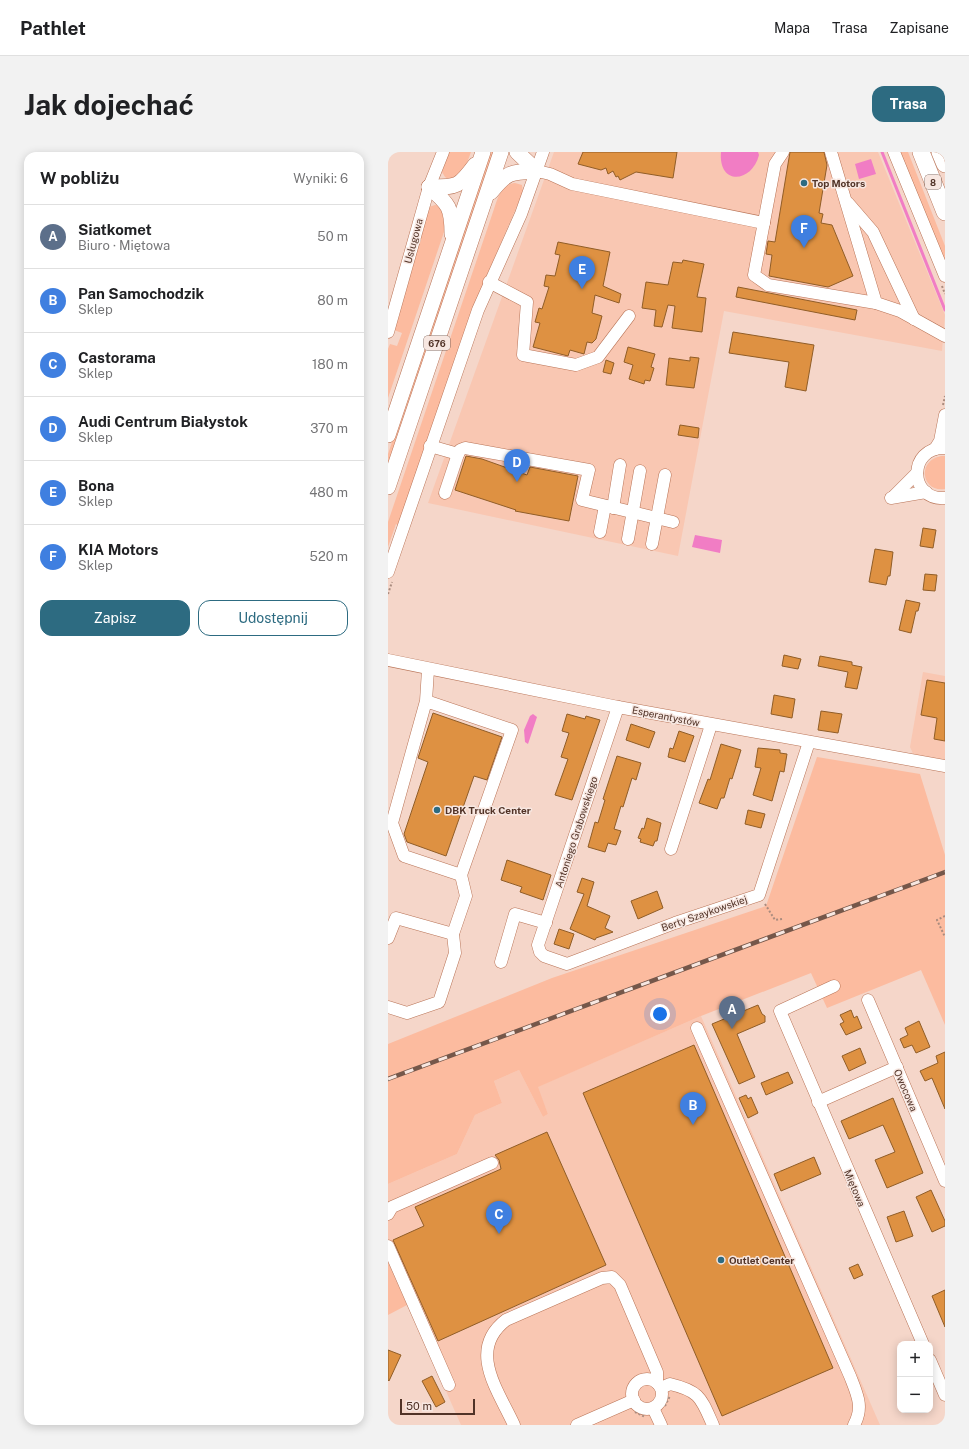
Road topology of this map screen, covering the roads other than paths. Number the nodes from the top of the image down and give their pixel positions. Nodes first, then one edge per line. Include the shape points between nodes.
1 (443, 152) edge
2 (501, 152) edge
3 (517, 152) edge
4 (543, 152) edge
5 (783, 152) edge
6 (831, 152) edge
7 (894, 152) edge
8 (920, 152) edge
9 (940, 152) edge
10 (483, 154) edge
11 (945, 164) edge
12 (537, 171) junction
13 (428, 187) junction
14 (485, 199) junction
15 (846, 200) junction
16 (945, 212) edge
17 (764, 223) junction
18 (452, 247) junction
19 (945, 276) edge
20 (489, 282) junction
21 (876, 303) junction
22 (629, 316) dead end
23 (914, 319) junction
24 (388, 332) edge
25 (945, 336) edge
26 (945, 416) edge
27 (388, 435) edge
28 (430, 446) junction
29 (940, 448) edge
30 (458, 454) junction
31 (620, 465) dead end
32 (640, 471) dead end
33 (917, 473) junction
34 (665, 475) dead end
35 (388, 487) edge
36 (926, 492) junction
37 (445, 493) dead end
38 (945, 498) edge
39 (609, 507) junction
40 (632, 512) junction
41 (657, 518) junction
42 (673, 522) dead end
43 (600, 532) dead end
44 (628, 539) dead end
45 (652, 544) dead end
46 (388, 572) edge
47 (388, 660) edge
48 (428, 670) junction
49 (426, 701) junction
50 (618, 707) junction
51 (711, 725) junction
52 (809, 742) junction
53 (945, 766) edge
54 (671, 849) dead end
55 (461, 875) junction
56 (546, 923) junction
57 (453, 934) junction
58 (388, 938) edge
59 (544, 956) joint
60 (501, 962) dead end
61 (834, 986) dead end
62 (868, 1000) dead end
63 (388, 1007) edge
64 (697, 1028) dead end
65 (897, 1068) junction
66 (818, 1102) junction
67 (492, 1163) dead end
68 (945, 1181) edge
69 (388, 1214) edge
70 (388, 1246) edge
71 (922, 1341) edge
72 (650, 1356) junction
73 (933, 1367) edge
74 (640, 1381) junction
75 (449, 1385) dead end
76 (663, 1385) junction
77 (945, 1395) edge
78 (634, 1400) junction
79 (657, 1417) edge
80 (514, 1425) edge
81 (577, 1425) edge
82 (712, 1425) edge
83 (854, 1425) edge

1 - 13 street, Usługowa
2 - 14 main road, 676
3 - 12 main road
4 - 12 street
5 - 17 street via 775,164
6 - 15 street
7 - 19 street
8 - 16 highway, 8
9 - 11 highway, 8
10 - 13 main road via 458,185
10 - 18 main road, 676
12 - 14 main road via 516,172 502,177
12 - 17 street via 572,184
12 - 20 street via 521,214
13 - 18 main road via 442,198 451,211
13 - 24 street, Usługowa
14 - 35 main road, 676
15 - 21 street
15 - 23 street via 874,232
17 - 21 street via 754,275 768,285
18 - 27 main road, 676
20 - 22 street via 527,302 523,355 576,365 598,357
20 - 28 street
21 - 23 street
23 - 25 street
26 - 29 street
28 - 30 street
28 - 46 street
29 - 33 street via 922,458
30 - 37 street
30 - 39 street via 465,448 589,470 582,500
31 - 39 street
32 - 40 street
33 - 36 street
33 - 36 street via 892,497
34 - 41 street
36 - 38 street
39 - 40 street
39 - 43 street
40 - 41 street
40 - 44 street
41 - 42 street
41 - 45 street
47 - 48 street, Esperantystów
48 - 49 street
48 - 50 street, Esperantystów
49 - 55 street via 392,823 404,856
49 - 55 street via 512,730
50 - 51 street, Esperantystów
50 - 56 street, Antoniego Grabowskiego
51 - 52 street, Esperantystów
51 - 54 street
52 - 53 street, Esperantystów
52 - 59 street, Berty Szaykowskiej via 759,895 674,923 567,964
55 - 57 street via 466,896
56 - 59 street, Antoniego Grabowskiego via 538,945
56 - 60 street via 515,914
57 - 58 street via 396,918
57 - 63 street via 455,953 438,1002 407,1013
61 - 66 street, Miętowa via 780,1011
62 - 65 street, Owocowa
64 - 83 street via 850,1376 860,1403
65 - 66 street
65 - 68 street, Owocowa
66 - 71 street, Miętowa
67 - 69 street via 392,1207
70 - 75 street
72 - 74 street
72 - 76 street
72 - 80 street via 620,1285 612,1277 602,1278 506,1320 498,1326 492,1336 486,1354 492,1378
73 - 77 street
74 - 76 street via 650,1379
74 - 78 street via 633,1388
76 - 79 street
76 - 82 street via 684,1388 701,1399
78 - 79 street
78 - 81 street

